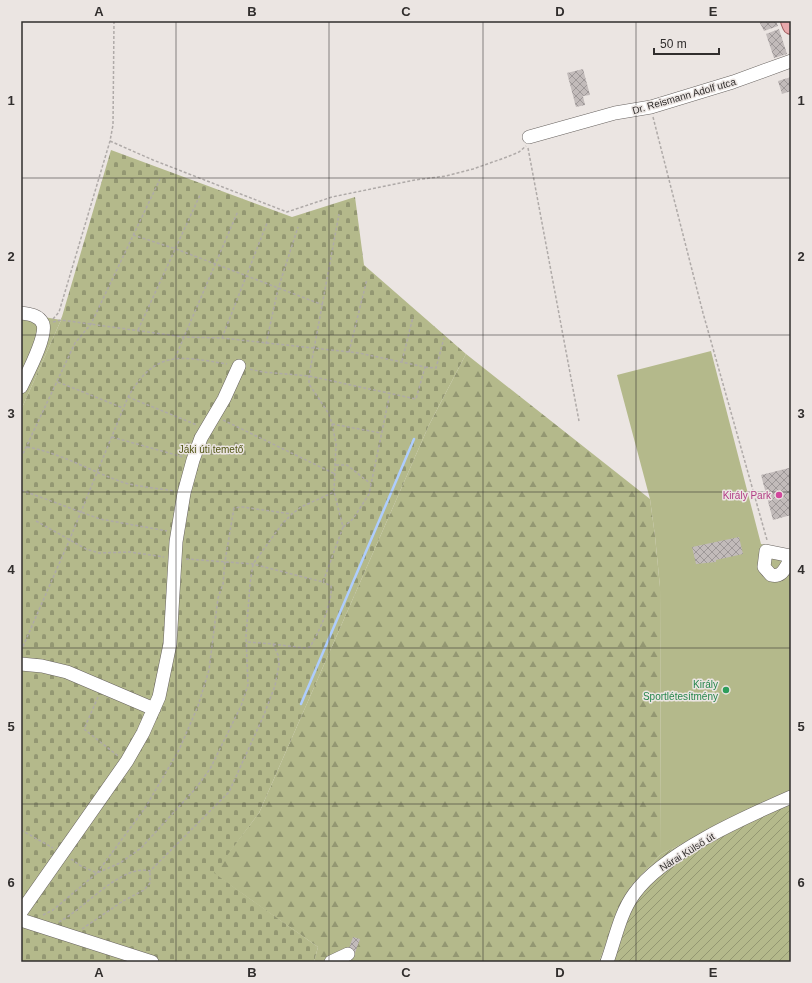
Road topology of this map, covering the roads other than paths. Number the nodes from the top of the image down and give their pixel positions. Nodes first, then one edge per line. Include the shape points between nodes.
1 (789, 21) edge
2 (791, 26) edge
3 (791, 61) edge
4 (529, 137) dead end
5 (21, 313) edge
6 (239, 366) road end
7 (21, 387) edge
8 (791, 556) edge
9 (791, 559) edge
10 (21, 664) edge
11 (154, 709) junction
12 (791, 797) edge
13 (23, 918) edge
14 (348, 954) dead end
15 (152, 962) edge
16 (332, 962) edge
17 (607, 962) edge

1 - 2 main road
3 - 4 street, Dr. Reismann Adolf utca via 650,107 615,113
5 - 7 street via 31,314 43,324 43,336
6 - 11 street via 193,460 184,492 178,533 170,644 166,671
8 - 9 street via 768,551 764,567 770,575 781,574
10 - 11 street via 68,672
11 - 13 street via 127,761
12 - 17 street, Nárai Külső út via 691,847 666,862 646,879 626,908
13 - 15 street via 46,928
14 - 16 street

